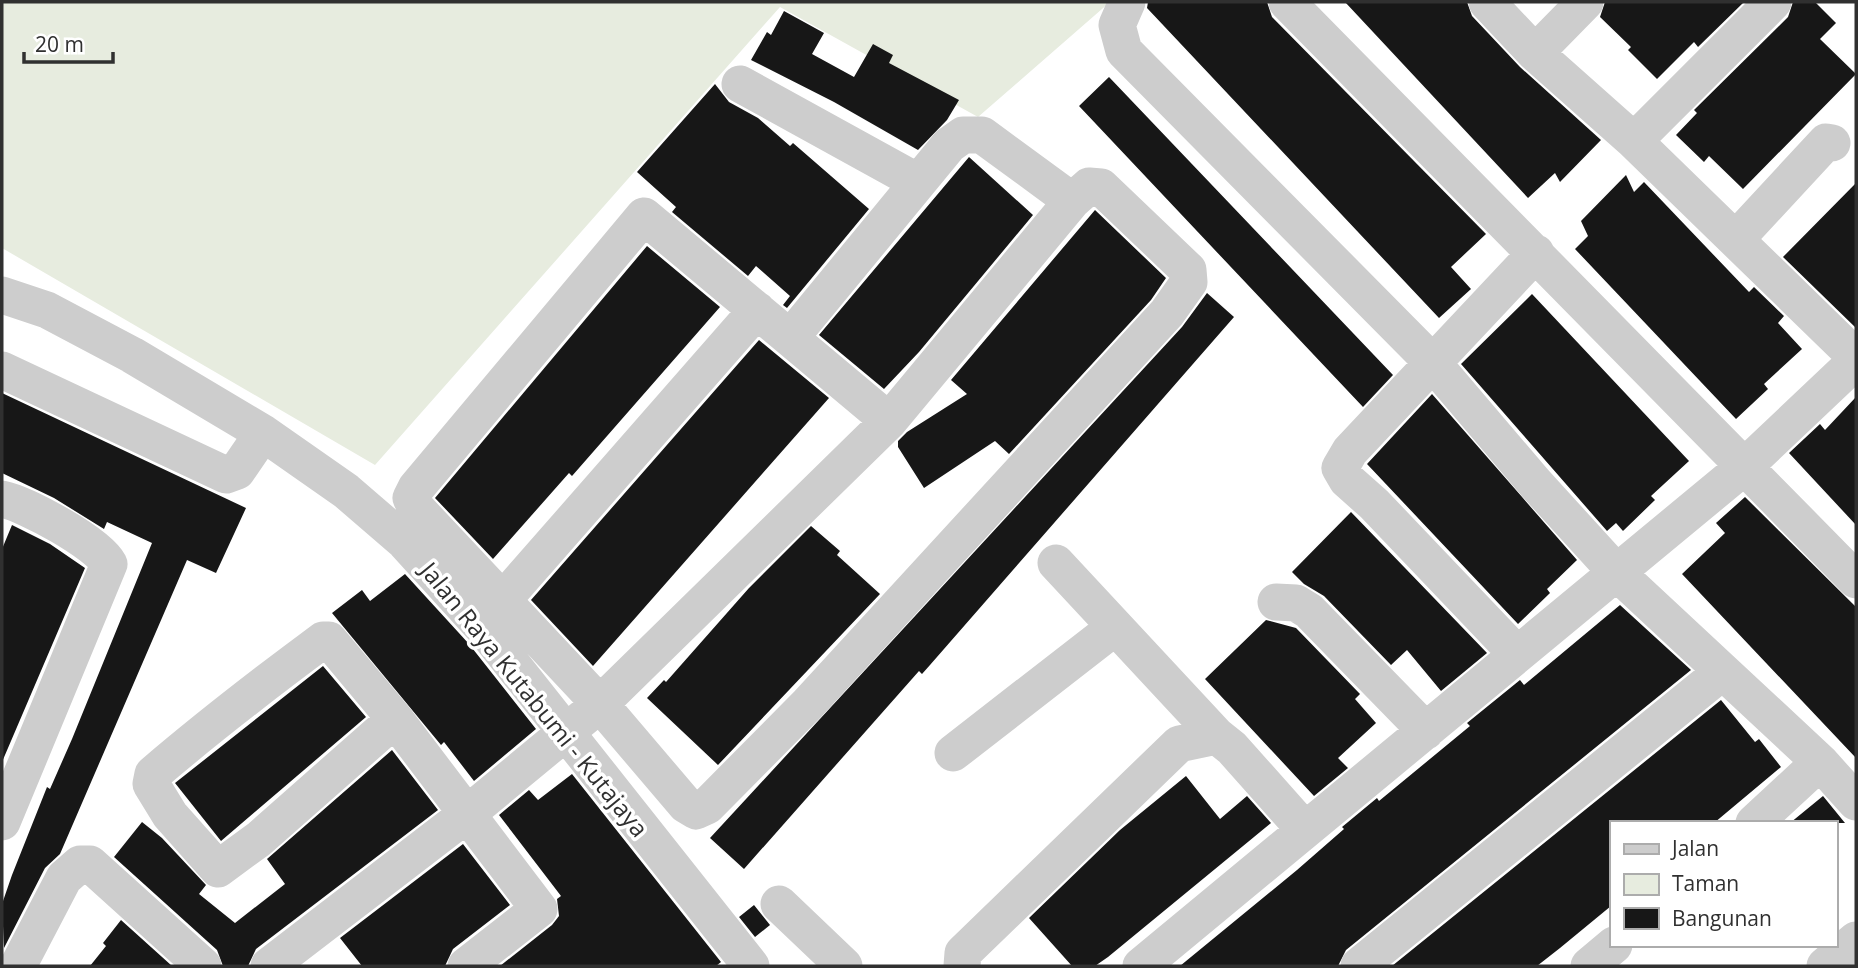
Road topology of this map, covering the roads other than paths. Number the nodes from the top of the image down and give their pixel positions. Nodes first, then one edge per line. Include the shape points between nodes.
1 (1127, 2) edge
2 (1287, 2) edge
3 (1487, 2) edge
4 (1585, 2) edge
5 (1773, 2) edge
6 (1535, 53) junction
7 (740, 84) dead end
8 (1634, 141) junction
9 (1832, 143) dead end
10 (916, 181) junction
11 (1072, 201) junction
12 (1737, 238) junction
13 (1536, 253) junction
14 (2, 295) edge
15 (757, 310) junction
16 (791, 337) junction
17 (1856, 359) edge
18 (1432, 362) junction
19 (2, 370) edge
20 (889, 421) junction
21 (263, 433) junction
22 (1744, 467) junction
23 (2, 499) edge
24 (1056, 563) dead end
25 (1617, 573) junction
26 (1854, 574) edge
27 (502, 601) junction
28 (1276, 602) dead end
29 (1114, 628) junction
30 (1517, 654) junction
31 (1722, 671) junction
32 (600, 704) junction
33 (395, 719) junction
34 (1426, 731) junction
35 (566, 733) junction
36 (1217, 736) junction
37 (953, 752) dead end
38 (1820, 762) junction
39 (1856, 802) edge
40 (467, 814) junction
41 (1756, 821) edge
42 (2, 822) edge
43 (1306, 830) junction
44 (779, 904) dead end
45 (1856, 940) edge
46 (1612, 947) edge
47 (18, 966) edge
48 (203, 966) edge
49 (269, 966) edge
50 (466, 966) edge
51 (751, 966) edge
52 (844, 966) edge
53 (962, 966) edge
54 (1141, 966) edge
55 (1359, 966) edge
56 (1589, 966) edge
57 (1825, 966) edge

1 - 18 street via 1117,24 1124,51
2 - 13 street
3 - 6 street
4 - 6 street
5 - 8 street
6 - 8 street
7 - 10 street
8 - 12 street
9 - 12 street via 1826,142
10 - 11 street via 963,135 982,135
10 - 16 street
11 - 20 street
11 - 32 street via 1089,186 1101,187 1184,263 1189,282 1167,313 808,704 707,806 696,811
12 - 17 street
13 - 18 street
13 - 22 street
14 - 21 street, Jalan Raya Kutabumi - Kutajaya via 47,310 108,342
15 - 16 street
15 - 27 street
15 - 27 street via 643,216 411,498
16 - 20 street
17 - 22 street
18 - 25 street
18 - 30 street via 1342,460 1340,468
19 - 21 street via 226,475 237,471
20 - 32 street
21 - 35 street, Jalan Raya Kutabumi - Kutajaya via 346,491 404,541 485,630
22 - 25 street
22 - 26 street
23 - 42 street via 88,541 109,564
24 - 29 street
25 - 30 street
25 - 31 street
27 - 32 street
28 - 34 street via 1296,603 1309,611
29 - 36 street
29 - 37 street
30 - 34 street
31 - 38 street
31 - 55 street
32 - 35 street
33 - 33 street via 259,839 218,869 170,815 151,784 153,774 200,735 326,639
33 - 40 street
34 - 43 street
35 - 40 street
35 - 51 street, Jalan Raya Kutabumi - Kutajaya
36 - 43 street
36 - 53 street via 1179,744 963,953
38 - 39 street
38 - 41 street
40 - 49 street
40 - 50 street via 539,909
43 - 54 street
44 - 52 street
45 - 57 street
46 - 56 street
47 - 48 street via 64,878 80,864 90,864

